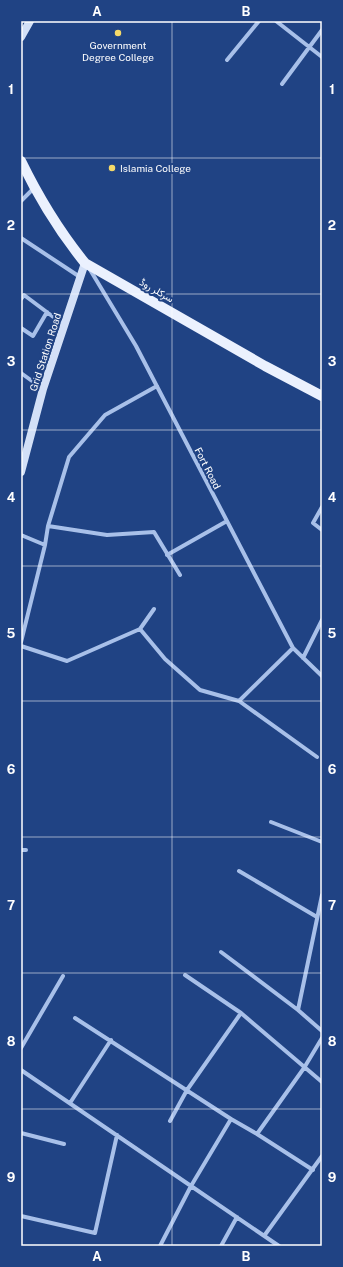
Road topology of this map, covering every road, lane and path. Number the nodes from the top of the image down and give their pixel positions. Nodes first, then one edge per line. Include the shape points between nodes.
1 (30, 21) edge
2 (259, 21) edge
3 (276, 21) edge
4 (322, 30) edge
5 (21, 36) edge
6 (310, 48) junction
7 (322, 57) edge
8 (227, 60) dead end
9 (282, 84) dead end
10 (21, 161) edge
11 (34, 188) junction
12 (21, 201) edge
13 (21, 238) edge
14 (85, 263) junction
15 (80, 277) junction
16 (21, 299) edge
17 (47, 312) junction
18 (64, 325) junction
19 (21, 328) edge
20 (21, 374) edge
21 (157, 386) junction
22 (43, 389) junction
23 (322, 396) edge
24 (21, 472) edge
25 (322, 507) edge
26 (227, 521) junction
27 (48, 526) junction
28 (322, 530) edge
29 (21, 535) edge
30 (45, 545) junction
31 (167, 555) junction
32 (180, 575) dead end
33 (154, 609) dead end
34 (322, 620) edge
35 (140, 629) junction
36 (21, 642) edge
37 (21, 646) edge
38 (293, 648) junction
39 (303, 658) junction
40 (322, 676) edge
41 (239, 701) junction
42 (317, 757) dead end
43 (271, 822) dead end
44 (322, 842) edge
45 (21, 850) edge
46 (26, 850) dead end
47 (239, 871) dead end
48 (322, 895) edge
49 (317, 917) junction
50 (221, 952) dead end
51 (185, 975) dead end
52 (63, 976) dead end
53 (298, 1010) junction
54 (240, 1013) junction
55 (75, 1018) dead end
56 (322, 1031) edge
57 (322, 1038) edge
58 (111, 1040) junction
59 (21, 1048) edge
60 (304, 1068) junction
61 (21, 1070) edge
62 (322, 1082) edge
63 (187, 1090) junction
64 (70, 1103) junction
65 (231, 1119) junction
66 (170, 1121) dead end
67 (21, 1133) edge
68 (117, 1134) junction
69 (257, 1134) junction
70 (64, 1144) dead end
71 (322, 1156) edge
72 (313, 1170) junction
73 (191, 1186) junction
74 (21, 1216) edge
75 (237, 1217) junction
76 (264, 1236) junction
77 (160, 1246) edge
78 (221, 1246) edge
79 (279, 1246) edge

1 - 5 main road
2 - 8 street
3 - 6 street
4 - 6 street
6 - 7 street
6 - 9 street
10 - 11 main road, سرکلر روڈ
11 - 12 street
11 - 14 main road, سرکلر روڈ via 65,239
13 - 15 street
14 - 15 main road, Grid Station Road
14 - 21 street, Fort Road via 136,346
14 - 23 main road, سرکلر روڈ
15 - 18 main road, Grid Station Road
16 - 17 street via 24,295
17 - 18 street
17 - 19 street via 33,336
18 - 22 main road, Grid Station Road
20 - 22 street
21 - 26 street, Fort Road
21 - 27 street via 105,415 69,457
22 - 24 main road, Grid Station Road
25 - 28 street via 313,523
26 - 31 street
26 - 38 street, Fort Road
27 - 30 street
27 - 31 street via 107,535 154,532
29 - 30 street
30 - 36 street
31 - 32 street
33 - 35 street
34 - 39 street
35 - 37 street via 67,661
35 - 41 street via 166,659 200,690
38 - 39 street, Fort Road
38 - 41 street
39 - 40 street, Fort Road
41 - 42 street
43 - 44 street
45 - 46 street
47 - 49 street
48 - 49 street
49 - 53 street
50 - 53 street
51 - 54 street
52 - 59 street
53 - 56 street
54 - 60 street
54 - 63 street
55 - 58 street
57 - 60 street
58 - 63 street
58 - 64 street
60 - 62 street
60 - 69 street
61 - 64 street
63 - 65 street
63 - 66 street
64 - 68 street
65 - 69 street
65 - 73 street
67 - 70 street
68 - 73 street
68 - 74 street via 95,1233
69 - 72 street
71 - 72 street
72 - 76 street
73 - 75 street
73 - 77 street
75 - 76 street
75 - 78 street
76 - 79 street

